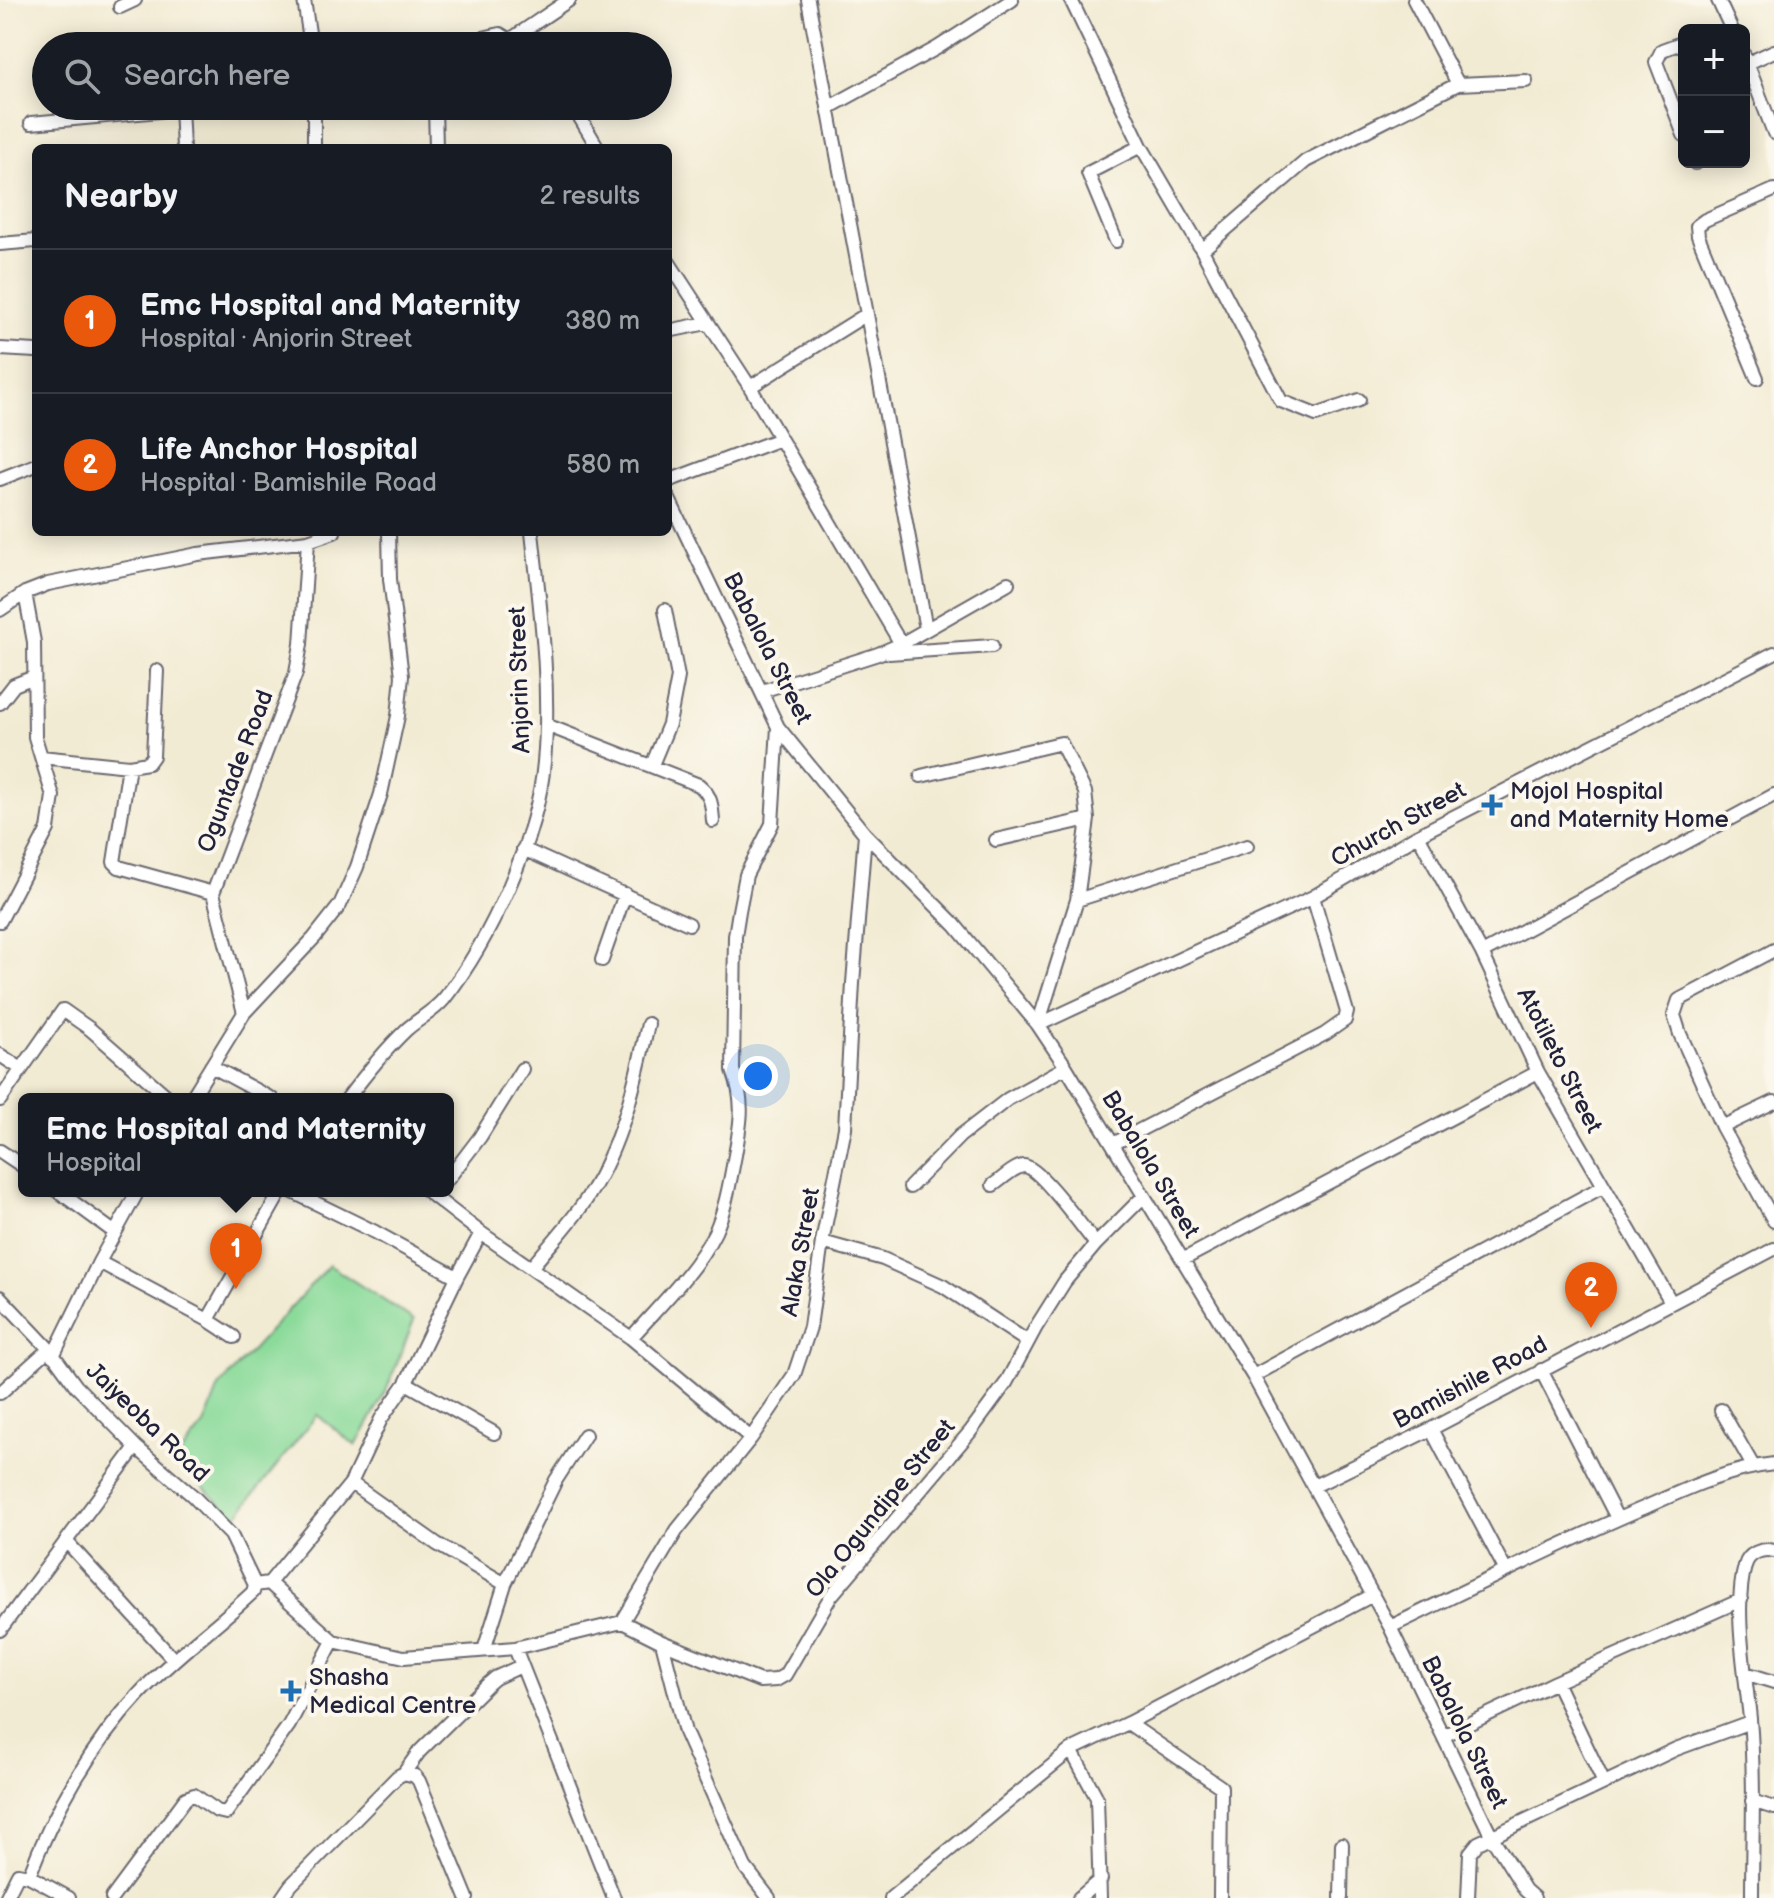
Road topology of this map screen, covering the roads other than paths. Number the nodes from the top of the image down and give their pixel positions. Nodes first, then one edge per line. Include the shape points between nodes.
1 (135, 0) edge
2 (304, 0) edge
3 (558, 0) edge
4 (569, 0) edge
5 (808, 0) edge
6 (1012, 0) edge
7 (1071, 0) edge
8 (1414, 0) edge
9 (1718, 0) edge
10 (120, 7) dead end
11 (547, 14) junction
12 (1727, 24) edge
13 (309, 32) edge
14 (524, 32) edge
15 (1678, 44) edge
16 (1774, 51) edge
17 (1750, 58) edge
18 (1750, 70) edge
19 (1526, 81) dead end
20 (1458, 84) junction
21 (828, 108) junction
22 (1678, 119) edge
23 (61, 120) edge
24 (182, 120) edge
25 (314, 120) edge
26 (435, 120) edge
27 (581, 120) edge
28 (31, 123) dead end
29 (1774, 133) edge
30 (183, 144) edge
31 (314, 144) edge
32 (436, 144) edge
33 (596, 144) edge
34 (1141, 146) junction
35 (1774, 190) edge
36 (32, 241) edge
37 (1116, 241) dead end
38 (0, 244) edge
39 (1202, 250) junction
40 (672, 267) edge
41 (867, 314) junction
42 (707, 323) junction
43 (672, 330) edge
44 (0, 349) edge
45 (32, 351) edge
46 (1757, 378) dead end
47 (750, 387) junction
48 (1359, 400) dead end
49 (780, 439) junction
50 (32, 467) edge
51 (0, 479) edge
52 (672, 480) edge
53 (672, 505) edge
54 (321, 536) edge
55 (389, 536) edge
56 (532, 536) edge
57 (308, 541) junction
58 (1008, 583) dead end
59 (25, 593) junction
60 (0, 610) edge
61 (665, 610) dead end
62 (926, 629) junction
63 (901, 644) junction
64 (992, 646) dead end
65 (1774, 653) edge
66 (878, 654) junction
67 (157, 671) dead end
68 (34, 677) junction
69 (762, 691) junction
70 (0, 703) edge
71 (546, 725) junction
72 (778, 727) junction
73 (41, 757) junction
74 (652, 765) junction
75 (129, 766) junction
76 (921, 776) dead end
77 (1774, 795) edge
78 (1088, 819) junction
79 (713, 821) dead end
80 (865, 834) junction
81 (1418, 835) junction
82 (996, 840) dead end
83 (1247, 846) dead end
84 (523, 849) junction
85 (213, 893) junction
86 (625, 894) junction
87 (1313, 897) junction
88 (1077, 900) junction
89 (0, 921) edge
90 (689, 924) dead end
91 (1774, 950) edge
92 (1482, 953) junction
93 (602, 960) dead end
94 (244, 1013) junction
95 (648, 1024) dead end
96 (1038, 1025) junction
97 (0, 1055) edge
98 (211, 1066) junction
99 (1066, 1067) junction
100 (20, 1068) junction
101 (522, 1069) dead end
102 (1538, 1072) junction
103 (163, 1093) edge
104 (195, 1093) edge
105 (261, 1093) edge
106 (352, 1093) edge
107 (0, 1100) edge
108 (1774, 1102) edge
109 (1722, 1127) junction
110 (1113, 1144) junction
111 (0, 1151) edge
112 (18, 1163) edge
113 (454, 1171) edge
114 (993, 1185) dead end
115 (910, 1187) dead end
116 (1602, 1187) junction
117 (1144, 1196) junction
118 (66, 1197) edge
119 (134, 1197) edge
120 (278, 1197) edge
121 (303, 1197) edge
122 (439, 1197) edge
123 (1774, 1221) edge
124 (114, 1232) junction
125 (481, 1233) junction
126 (822, 1242) junction
127 (1096, 1244) junction
128 (1774, 1251) edge
129 (1184, 1259) junction
130 (99, 1262) junction
131 (531, 1268) junction
132 (457, 1277) junction
133 (0, 1297) edge
134 (1671, 1302) junction
135 (208, 1320) junction
136 (234, 1337) dead end
137 (631, 1338) junction
138 (1028, 1342) junction
139 (51, 1353) junction
140 (1541, 1370) junction
141 (1253, 1376) junction
142 (406, 1383) junction
143 (0, 1393) edge
144 (1721, 1410) dead end
145 (1431, 1429) junction
146 (494, 1433) dead end
147 (585, 1435) dead end
148 (751, 1438) junction
149 (136, 1447) junction
150 (1774, 1464) edge
151 (1753, 1466) junction
152 (351, 1483) junction
153 (1314, 1486) junction
154 (1617, 1518) junction
155 (66, 1541) junction
156 (1774, 1551) edge
157 (1506, 1571) junction
158 (269, 1583) junction
159 (505, 1584) junction
160 (255, 1585) junction
161 (1373, 1595) junction
162 (1741, 1600) junction
163 (622, 1622) junction
164 (1390, 1627) junction
165 (0, 1630) edge
166 (333, 1641) junction
167 (662, 1642) junction
168 (515, 1648) junction
169 (484, 1650) junction
170 (174, 1660) junction
171 (521, 1666) junction
172 (1745, 1673) junction
173 (1556, 1682) junction
174 (1774, 1682) edge
175 (1750, 1722) junction
176 (1128, 1723) junction
177 (1443, 1736) junction
178 (1071, 1750) junction
179 (404, 1773) junction
180 (1604, 1783) junction
181 (1752, 1801) junction
182 (1774, 1808) edge
183 (1492, 1837) junction
184 (1342, 1844) dead end
185 (29, 1876) junction
186 (1101, 1879) junction
187 (6, 1898) edge
188 (69, 1898) edge
189 (112, 1898) edge
190 (282, 1898) edge
191 (467, 1898) edge
192 (614, 1898) edge
193 (769, 1898) edge
194 (891, 1898) edge
195 (1079, 1898) edge
196 (1100, 1898) edge
197 (1220, 1898) edge
198 (1341, 1898) edge
199 (1468, 1898) edge
200 (1534, 1898) edge
201 (1752, 1898) edge

1 - 10 street
2 - 13 street
3 - 11 street
4 - 11 street
5 - 21 street
6 - 21 street
7 - 34 street
8 - 20 street
9 - 12 street
11 - 14 street
15 - 22 street via 1662,50 1656,62
16 - 17 street
18 - 29 street
19 - 20 street
20 - 39 street via 1306,161
21 - 41 street
23 - 28 street
24 - 30 street
25 - 31 street
26 - 32 street
27 - 33 street
34 - 37 street via 1088,173
34 - 39 street
35 - 46 street via 1697,226
36 - 38 street
39 - 48 street via 1281,401 1316,415
40 - 42 street
41 - 47 street
41 - 62 street
42 - 43 street
42 - 47 street
44 - 45 street
47 - 49 street
49 - 52 street
49 - 63 street
50 - 51 street
53 - 69 street, Babalola Street
54 - 57 street
55 - 94 street via 402,676 381,794 340,905
56 - 71 street, Anjorin Street
57 - 59 street via 125,567
57 - 85 street, Oguntade Road via 296,673
58 - 62 street
59 - 60 street
59 - 68 street
61 - 74 street via 678,677 669,724
62 - 63 street
63 - 66 street
64 - 66 street
65 - 81 street, Church Street
66 - 69 street
67 - 75 street via 153,756 148,763
68 - 70 street via 14,685
68 - 73 street via 35,737
69 - 72 street, Babalola Street
71 - 74 street
71 - 84 street, Anjorin Street via 537,803
72 - 80 street, Babalola Street
72 - 137 street via 772,824 746,875 735,936 733,1070 742,1112 728,1195 715,1232 684,1278
73 - 75 street
73 - 89 street via 53,796 50,823
74 - 79 street via 707,792
75 - 85 street via 114,862
76 - 78 street via 1061,743 1085,792
77 - 92 street
78 - 82 street
78 - 88 street
80 - 96 street, Babalola Street via 955,925
80 - 126 street, Alaka Street via 845,1128
81 - 87 street, Church Street
81 - 92 street, Atotileto Street
83 - 88 street
84 - 86 street
84 - 106 street, Anjorin Street via 480,945 459,978 436,1008 389,1047
85 - 94 street
86 - 90 street
86 - 93 street
87 - 96 street, Church Street
87 - 110 street via 1345,1020
88 - 96 street
91 - 109 street via 1675,1006 1680,1034
92 - 102 street, Atotileto Street
94 - 98 street
95 - 131 street via 612,1155 589,1196
96 - 99 street, Babalola Street
97 - 100 street
98 - 104 street
98 - 105 street
99 - 110 street, Babalola Street
99 - 115 street via 1008,1099 960,1136
100 - 103 street via 63,1010
100 - 107 street
101 - 113 street
102 - 116 street, Atotileto Street
102 - 129 street
108 - 109 street
109 - 123 street
110 - 117 street, Babalola Street
111 - 112 street
114 - 127 street via 1020,1166 1028,1167
116 - 134 street, Atotileto Street
116 - 141 street
117 - 127 street, Ola Ogundipe Street
117 - 129 street, Babalola Street
118 - 124 street
119 - 124 street
120 - 135 street
121 - 132 street
122 - 125 street
124 - 130 street
125 - 131 street
125 - 132 street
126 - 138 street via 883,1259 943,1286
126 - 148 street, Alaka Street via 810,1327 794,1375
127 - 138 street, Ola Ogundipe Street via 1065,1281
128 - 134 street, Bamishile Road
129 - 141 street, Babalola Street
130 - 135 street
130 - 139 street
131 - 137 street
132 - 142 street
133 - 139 street, Jaiyeoba Road
134 - 140 street, Bamishile Road
135 - 136 street
137 - 148 street
138 - 167 street, Ola Ogundipe Street via 970,1432 831,1596 785,1675 760,1681
139 - 143 street
139 - 149 street, Jaiyeoba Road
140 - 145 street, Bamishile Road
140 - 154 street
141 - 153 street, Babalola Street
142 - 146 street
142 - 152 street via 381,1419
144 - 151 street
145 - 153 street, Bamishile Road
145 - 157 street
147 - 159 street via 556,1480
148 - 163 street, Alaka Street via 677,1530
149 - 155 street
149 - 160 street, Jaiyeoba Road via 231,1535
150 - 151 street
151 - 154 street
152 - 158 street
152 - 159 street
153 - 161 street, Babalola Street
154 - 157 street
155 - 165 street
155 - 170 street
156 - 162 street via 1749,1557
157 - 164 street
158 - 160 street
158 - 166 street
159 - 169 street
160 - 170 street
161 - 164 street, Babalola Street
161 - 176 street
162 - 172 street
162 - 173 street
163 - 167 street, Ola Ogundipe Street
163 - 168 street
164 - 177 street, Babalola Street
166 - 169 street via 404,1657
166 - 189 street via 289,1725 226,1813 194,1795 186,1798
167 - 193 street via 685,1732 745,1867
168 - 169 street
168 - 171 street
170 - 185 street via 137,1695 64,1798
171 - 179 street via 495,1678
171 - 192 street
172 - 174 street
172 - 175 street
173 - 177 street
173 - 180 street
175 - 180 street
175 - 181 street
176 - 178 street
176 - 197 street via 1221,1787
177 - 183 street, Babalola Street
178 - 186 street via 1097,1798
178 - 194 street
179 - 190 street
179 - 191 street via 419,1781
180 - 183 street
181 - 182 street
181 - 201 street
183 - 199 street via 1470,1853
183 - 200 street, Babalola Street
184 - 198 street
185 - 187 street via 18,1874
185 - 188 street
186 - 195 street
186 - 196 street

